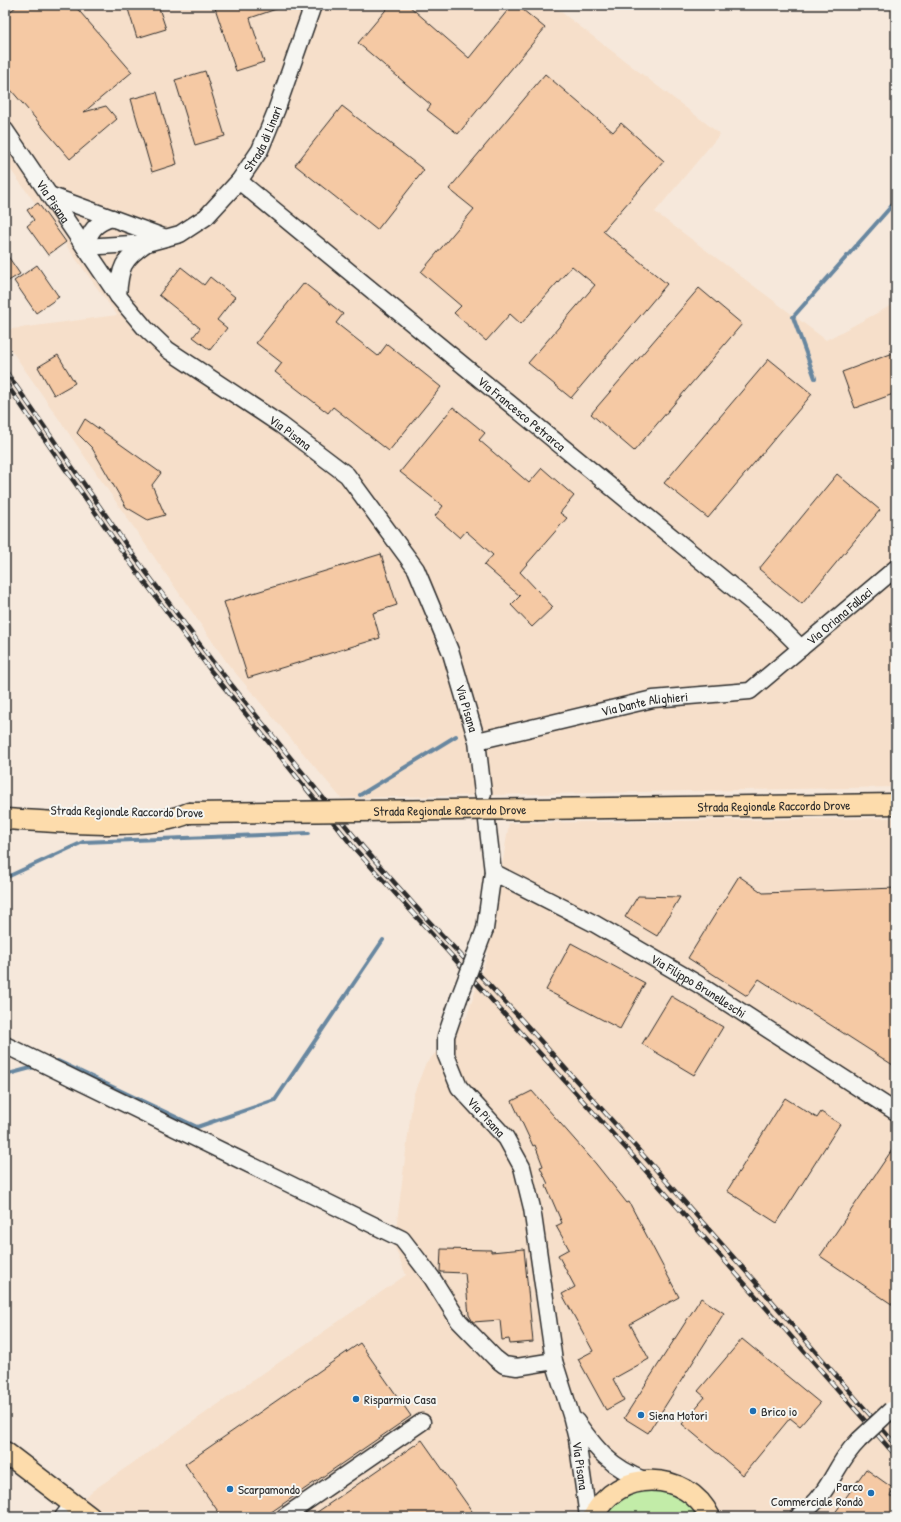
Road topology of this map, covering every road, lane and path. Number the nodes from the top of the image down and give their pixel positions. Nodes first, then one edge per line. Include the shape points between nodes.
1 (313, 5) edge
2 (5, 130) edge
3 (239, 181) junction
4 (49, 195) junction
5 (112, 218) junction
6 (166, 238) junction
7 (147, 243) junction
8 (85, 248) junction
9 (118, 296) junction
10 (896, 568) edge
11 (801, 648) junction
12 (477, 741) junction
13 (483, 793) dead end
14 (896, 804) edge
15 (5, 808) edge
16 (189, 813) junction
17 (5, 819) edge
18 (487, 821) dead end
19 (493, 872) junction
20 (5, 1045) edge
21 (896, 1112) edge
22 (554, 1361) junction
23 (894, 1408) edge
24 (571, 1415) junction
25 (422, 1422) dead end
26 (5, 1452) edge
27 (644, 1480) junction
28 (68, 1510) edge
29 (712, 1514) edge
30 (90, 1517) edge
31 (284, 1517) edge
32 (588, 1517) edge
33 (593, 1517) edge
34 (798, 1517) edge

1 - 3 street, Strada di Linari via 260,150
2 - 4 street, Via Pisana
3 - 6 street, Strada di Linari via 206,217 180,234
3 - 11 street, Via Francesco Petrarca via 773,620
4 - 5 street
4 - 8 street, Via Pisana
5 - 6 street
5 - 8 street via 100,222 93,228
6 - 7 street, Strada di Linari
7 - 8 street, Strada di Linari
7 - 9 street, Strada di Linari via 127,258 119,279
8 - 9 street, Via Pisana
9 - 12 street, Via Pisana via 168,350 281,425 347,475 416,569 451,653
10 - 11 street, Via Oriana Fallaci
11 - 12 street, Via Dante Alighieri via 750,691 653,699
12 - 13 street, Via Pisana
14 - 16 main road, Strada Regionale Raccordo Drove, bridge
15 - 16 main road, Strada Regionale Raccordo Drove
16 - 17 main road via 165,820 125,823
18 - 19 street, Via Pisana
19 - 21 street, Via Filippo Brunelleschi via 595,924 698,984
19 - 22 street, Via Pisana, bridge via 485,929 446,1036 446,1055 459,1087 506,1138 522,1167 532,1208
20 - 22 street via 402,1240 432,1278 459,1321 495,1358 504,1365 517,1367
22 - 24 street, Via Pisana
23 - 34 street, bridge via 859,1440 841,1461 821,1496
24 - 27 street, Via Pisana via 608,1461
24 - 32 street, Via Pisana via 582,1462
25 - 31 street
26 - 28 main road
27 - 29 main road, Via Pisana via 662,1480 679,1486 695,1496
27 - 33 main road, Via Pisana via 626,1485 610,1495
28 - 30 main road

